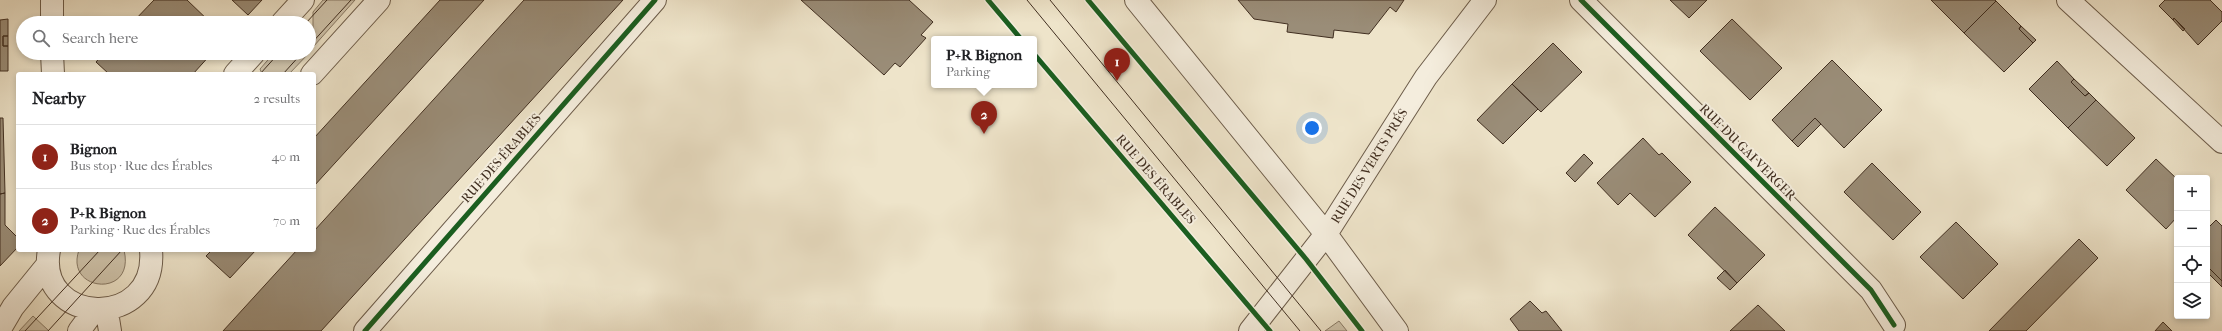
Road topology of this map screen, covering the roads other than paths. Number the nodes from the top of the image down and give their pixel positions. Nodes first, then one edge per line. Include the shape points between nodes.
1 (52, 0) edge
2 (303, 0) edge
3 (379, 0) edge
4 (654, 0) edge
5 (1136, 0) edge
6 (1485, 0) edge
7 (1581, 0) edge
8 (2068, 0) edge
9 (52, 16) edge
10 (288, 16) edge
11 (52, 60) edge
12 (248, 60) edge
13 (53, 72) edge
14 (237, 72) edge
15 (314, 72) edge
16 (2222, 142) edge
17 (1326, 234) junction
18 (151, 252) edge
19 (48, 257) edge
20 (103, 318) edge
21 (1894, 325) dead end
22 (0, 329) edge
23 (79, 331) edge
24 (365, 331) edge
25 (1250, 331) edge
26 (1397, 331) edge

1 - 9 street
2 - 10 street
3 - 15 street
4 - 24 street, RUE DES ÉRABLES
5 - 17 street
6 - 17 street, RUE DES VERTS PRÉS via 1426,77
7 - 21 street, RUE DU GAI VERGER via 1871,290
8 - 16 street
11 - 13 street
12 - 14 street
17 - 25 street, RUE DES VERTS PRÉS
17 - 26 street
18 - 20 street via 150,274 138,295 128,304
19 - 20 street via 55,286 64,298
19 - 22 street
20 - 23 street

